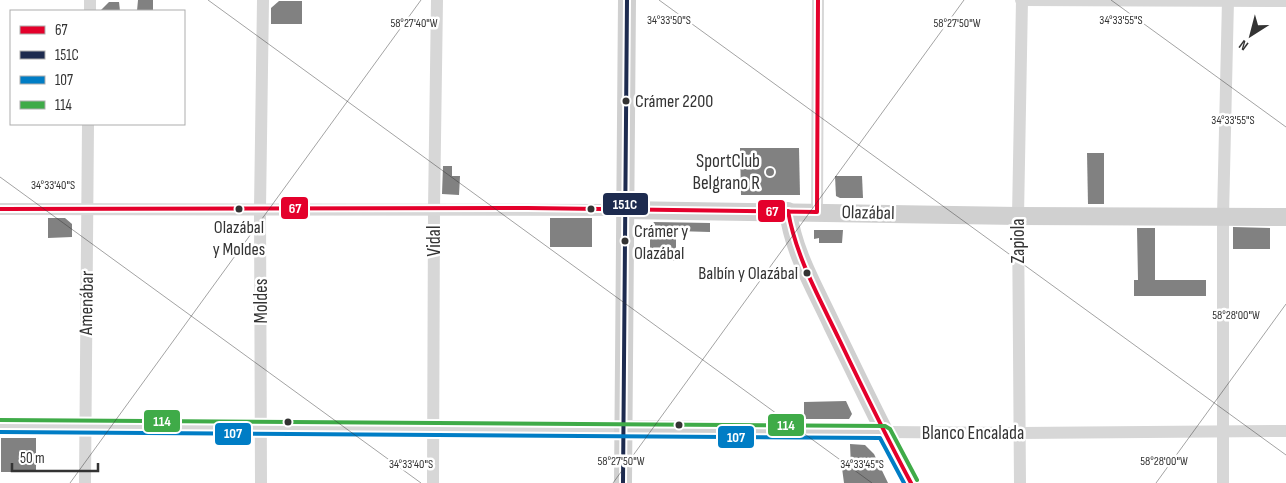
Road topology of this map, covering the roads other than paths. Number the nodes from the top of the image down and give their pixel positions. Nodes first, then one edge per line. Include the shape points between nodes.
1 (263, 0) edge
2 (438, 0) edge
3 (627, 0) edge
4 (818, 0) edge
5 (1022, 0) edge
6 (1228, 0) edge
7 (1286, 1) edge
8 (88, 125) edge
9 (260, 208) junction
10 (0, 209) edge
11 (434, 209) junction
12 (87, 210) junction
13 (624, 210) junction
14 (788, 211) junction
15 (817, 212) junction
16 (1018, 216) junction
17 (1223, 216) junction
18 (1286, 217) edge
19 (0, 426) edge
20 (85, 426) junction
21 (262, 428) junction
22 (434, 429) junction
23 (623, 429) junction
24 (1223, 431) junction
25 (1286, 431) edge
26 (884, 432) junction
27 (1020, 433) junction
28 (85, 483) edge
29 (261, 483) edge
30 (433, 483) edge
31 (623, 483) edge
32 (911, 483) edge
33 (1020, 483) edge
34 (1223, 483) edge

1 - 9 street, Moldes
2 - 11 street, Vidal
3 - 13 street
4 - 15 street
5 - 6 street
5 - 16 street, Zapiola
6 - 7 street
6 - 17 street
8 - 12 street, Amenábar
9 - 11 street, Olazábal
9 - 12 street, Olazábal
9 - 21 street, Moldes
10 - 12 street, Olazábal
11 - 13 street, Olazábal
11 - 22 street, Vidal
12 - 20 street, Amenábar
13 - 14 street, Olazábal
13 - 23 street
14 - 15 street, Olazábal
14 - 26 street via 797,250
15 - 16 street, Olazábal
16 - 17 street, Olazábal
16 - 27 street, Zapiola
17 - 18 street, Olazábal
17 - 24 street
19 - 20 street, Blanco Encalada
20 - 21 street, Blanco Encalada
20 - 28 street, Amenábar
21 - 22 street, Blanco Encalada
21 - 29 street, Moldes
22 - 23 street, Blanco Encalada
22 - 30 street, Vidal
23 - 26 street, Blanco Encalada
23 - 31 street
24 - 25 street, Blanco Encalada
24 - 27 street, Blanco Encalada
24 - 34 street
26 - 27 street, Blanco Encalada
26 - 32 street
27 - 33 street, Zapiola

